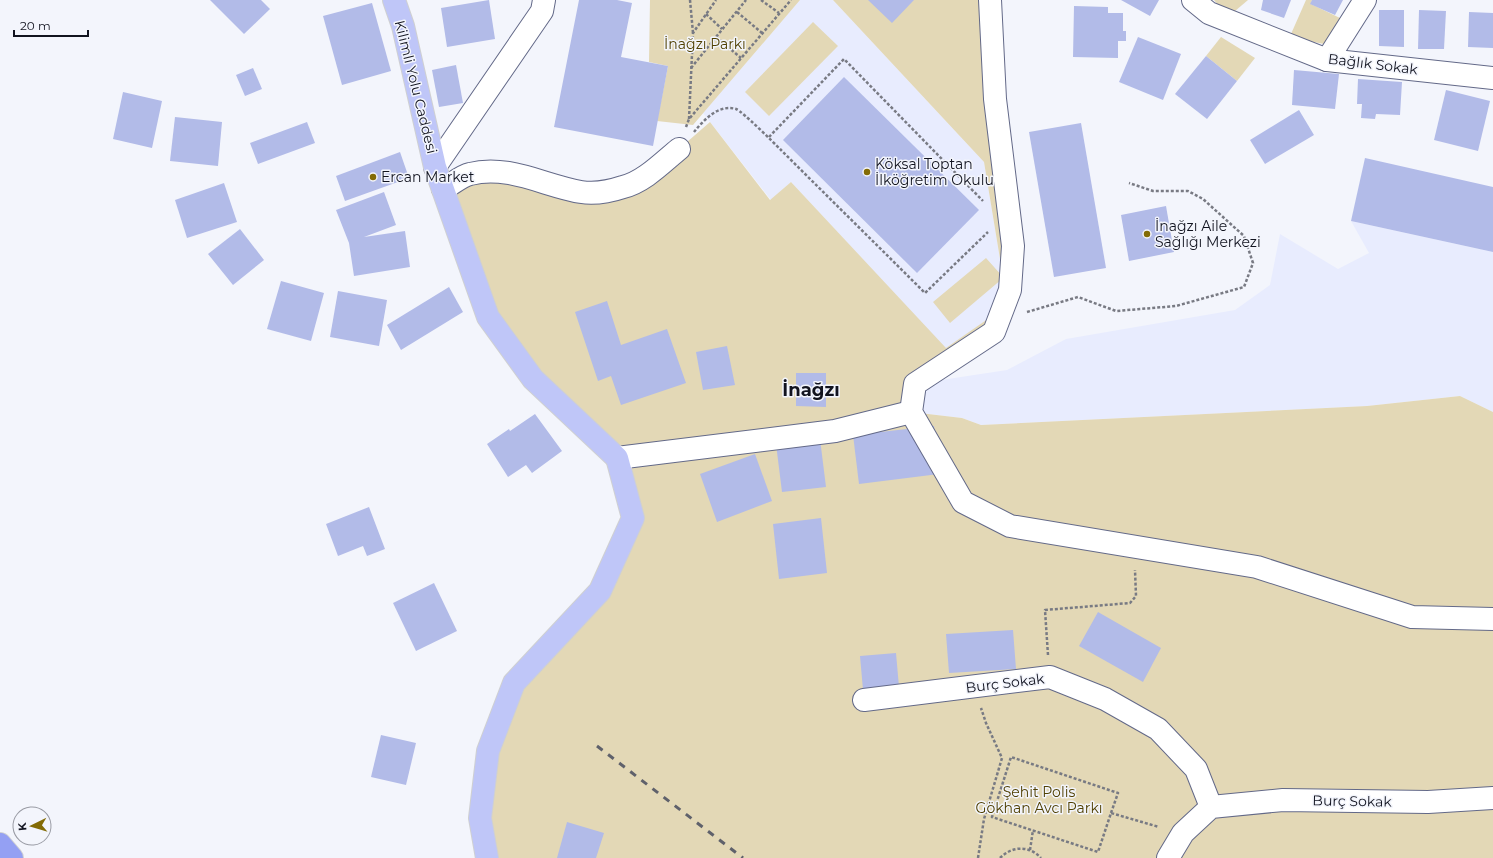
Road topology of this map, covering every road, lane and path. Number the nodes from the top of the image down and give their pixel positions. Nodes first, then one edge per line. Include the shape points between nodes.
1 (394, 0) edge
2 (544, 0) edge
3 (690, 0) edge
4 (716, 0) edge
5 (746, 0) edge
6 (761, 0) edge
7 (791, 0) edge
8 (990, 0) edge
9 (1193, 0) edge
10 (1364, 0) edge
11 (736, 12) junction
12 (779, 13) junction
13 (706, 14) junction
14 (722, 29) junction
15 (693, 33) junction
16 (762, 33) junction
17 (716, 37) junction
18 (741, 58) junction
19 (1327, 60) junction
20 (691, 68) junction
21 (1493, 78) edge
22 (689, 119) junction
23 (769, 138) junction
24 (679, 149) junction
25 (435, 167) junction
26 (1129, 184) dead end
27 (443, 189) junction
28 (989, 206) dead end
29 (990, 230) dead end
30 (1003, 308) junction
31 (911, 412) junction
32 (617, 458) junction
33 (1147, 549) junction
34 (1493, 619) edge
35 (1050, 677) junction
36 (975, 686) junction
37 (864, 700) dead end
38 (1001, 764) junction
39 (1006, 774) junction
40 (1493, 798) edge
41 (1211, 807) junction
42 (1111, 814) junction
43 (1033, 830) junction
44 (1183, 833) junction
45 (0, 844) edge
46 (1030, 850) junction
47 (12, 858) edge
48 (487, 858) edge
49 (978, 858) edge
50 (1000, 858) edge
51 (1041, 858) edge
52 (1168, 858) edge

1 - 25 main road, Kilimli Yolu Caddesi via 403,26
2 - 25 street via 542,11
3 - 15 path
4 - 13 path
5 - 11 path
6 - 12 path
7 - 12 path
8 - 30 street via 995,98 1013,246 1010,290
9 - 19 street, Bağlık Sokak via 1209,13
10 - 19 street
11 - 14 path
11 - 16 path
12 - 16 path
13 - 14 path
13 - 15 path
14 - 17 path
15 - 20 path
16 - 18 path
17 - 18 path
17 - 20 path
18 - 22 path
19 - 21 street, Bağlık Sokak
20 - 22 path
22 - 24 path
23 - 24 path via 738,109 727,108 711,114
23 - 28 path via 844,59
23 - 29 path via 925,293
24 - 27 street via 642,178 625,187 604,192 582,192 498,172 469,174
25 - 27 main road, Kilimli Yolu Caddesi
26 - 30 path via 1153,191 1188,191 1203,199 1244,236 1253,263 1244,287 1176,306 1116,311 1078,297 1025,312
27 - 32 main road, Kilimli Yolu Caddesi via 488,317 533,379
30 - 31 street via 994,332 915,384
31 - 32 street via 835,430
31 - 33 street via 963,502 1010,526
32 - 48 main road via 633,518 600,591 514,683 488,751 480,818
33 - 34 street via 1257,567 1412,617
33 - 35 path via 1148,564 1134,564 1136,596 1130,602 1045,610
35 - 36 street, Burç Sokak
35 - 41 street, Burç Sokak via 1105,699 1158,730 1196,769
36 - 37 street, Burç Sokak
36 - 38 path via 986,723 1002,755
38 - 39 path
38 - 49 path via 984,819
39 - 42 path via 1011,757 1118,793
39 - 43 path via 992,816
40 - 41 street, Burç Sokak via 1428,802 1284,800
41 - 44 street
42 - 43 path via 1098,852
42 - 44 path
43 - 46 path
44 - 52 street
45 - 47 highway
46 - 50 path via 1013,849
46 - 51 path

